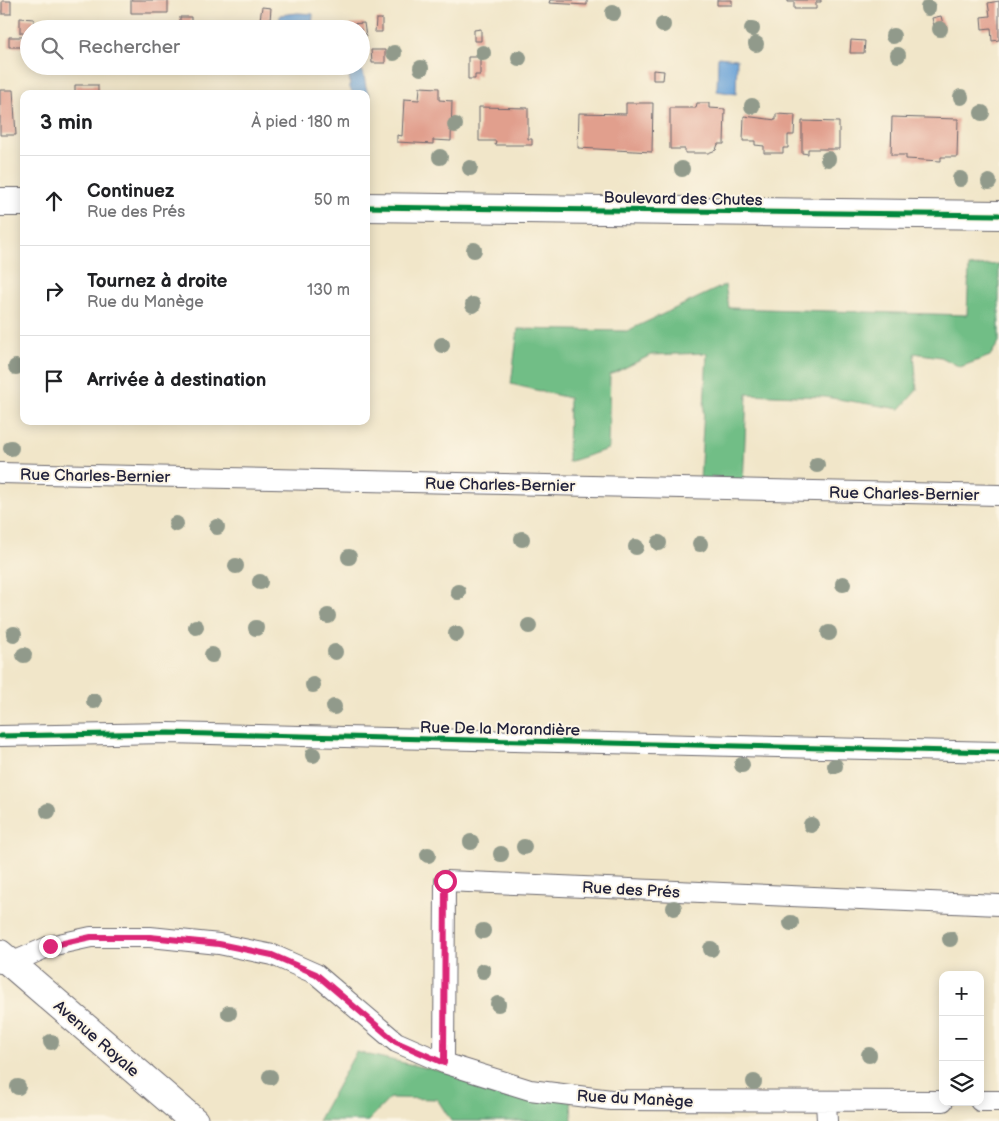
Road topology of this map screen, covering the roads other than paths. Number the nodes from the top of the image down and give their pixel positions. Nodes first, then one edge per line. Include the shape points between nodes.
1 (0, 202) edge
2 (20, 202) edge
3 (370, 207) edge
4 (999, 215) edge
5 (0, 473) edge
6 (999, 495) edge
7 (0, 736) edge
8 (999, 752) edge
9 (999, 906) edge
10 (4, 960) edge
11 (444, 1063) junction
12 (999, 1100) edge
13 (939, 1101) edge
14 (984, 1101) edge
15 (826, 1111) edge
16 (194, 1121) edge

1 - 2 street
3 - 4 street, Boulevard des Chutes
5 - 6 street, Rue Charles-Bernier
7 - 8 street, Rue De la Morandière via 169,733
9 - 11 street, Rue des Prés via 445,881
10 - 11 street, Rue du Manège via 91,937 150,937 219,944 272,955 316,974 396,1042
10 - 16 street, Avenue Royale
11 - 15 street, Rue du Manège via 530,1090 611,1100
12 - 14 street
13 - 15 street, Rue du Manège

